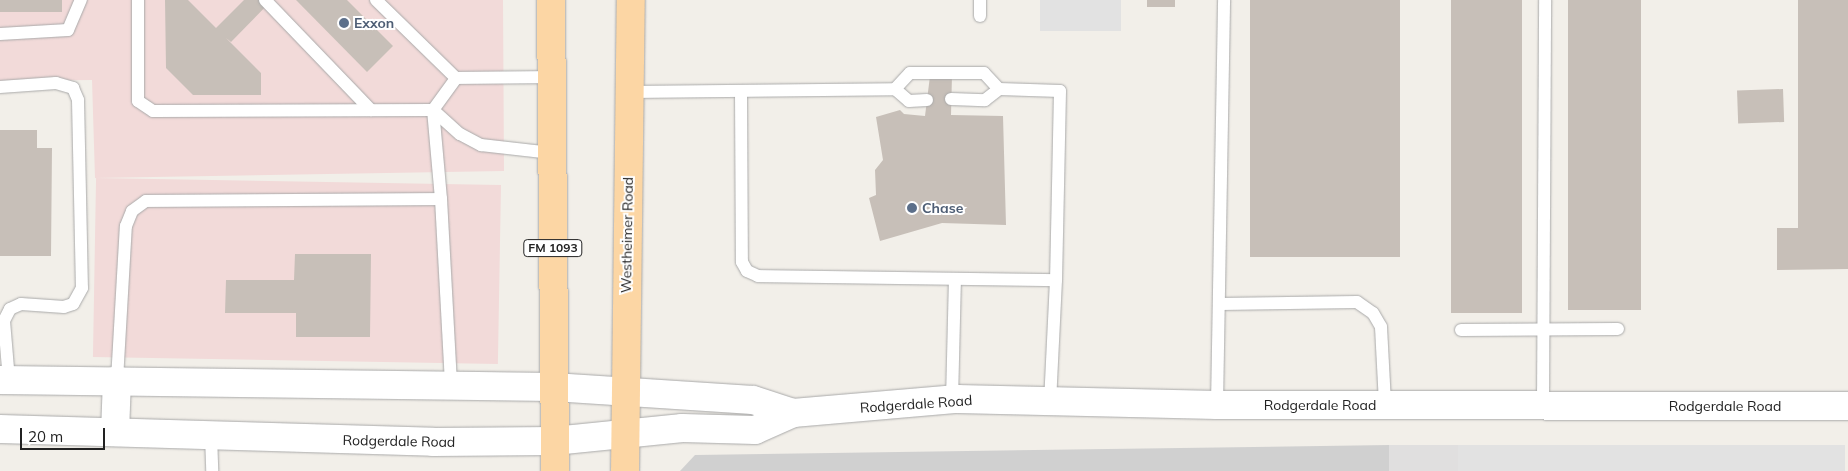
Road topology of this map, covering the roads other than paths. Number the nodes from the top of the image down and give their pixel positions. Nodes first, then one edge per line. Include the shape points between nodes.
1 (81, 0) edge
2 (138, 0) edge
3 (265, 0) edge
4 (376, 0) edge
5 (551, 0) edge
6 (631, 0) edge
7 (980, 0) edge
8 (1224, 0) edge
9 (1545, 0) edge
10 (980, 16) dead end
11 (0, 34) edge
12 (552, 77) junction
13 (456, 78) junction
14 (0, 86) edge
15 (895, 89) junction
16 (1000, 89) junction
17 (741, 91) junction
18 (630, 92) junction
19 (951, 99) dead end
20 (927, 100) dead end
21 (371, 110) junction
22 (433, 110) junction
23 (552, 153) junction
24 (441, 199) junction
25 (955, 279) junction
26 (1056, 280) junction
27 (1220, 304) junction
28 (1618, 329) dead end
29 (1461, 330) dead end
30 (1544, 330) junction
31 (4, 380) edge
32 (117, 380) junction
33 (451, 385) junction
34 (553, 387) junction
35 (625, 392) junction
36 (952, 400) junction
37 (1050, 402) junction
38 (1385, 404) junction
39 (1217, 405) junction
40 (1543, 405) junction
41 (1848, 406) edge
42 (793, 413) junction
43 (0, 429) edge
44 (115, 432) junction
45 (626, 433) junction
46 (211, 435) junction
47 (554, 441) junction
48 (212, 471) edge
49 (554, 471) edge
50 (625, 471) edge

1 - 11 lane via 68,30
2 - 21 lane via 138,101 143,107 153,111
3 - 21 lane
4 - 13 lane
5 - 12 main road, FM 1093
6 - 18 main road, Westheimer Road
7 - 10 lane
8 - 27 lane
9 - 30 lane
12 - 13 lane
12 - 23 main road, FM 1093
13 - 22 lane
14 - 31 lane via 56,83 73,88 78,100 82,288 73,304 64,307 21,304 10,309 4,321
15 - 16 lane via 910,74 984,73
15 - 17 lane
15 - 20 lane via 909,101
16 - 19 lane via 985,100
16 - 26 lane via 1060,91
17 - 18 lane
17 - 25 lane via 742,262 747,271 758,276
18 - 35 main road, Westheimer Road
21 - 22 lane
22 - 23 lane via 460,134 481,145
22 - 24 lane
23 - 34 main road, FM 1093
24 - 32 lane via 146,201 132,211 126,226
24 - 33 lane
25 - 26 lane
25 - 36 lane
26 - 37 lane
27 - 38 lane via 1357,302 1372,313 1381,327
27 - 39 lane
28 - 30 lane
29 - 30 lane
30 - 40 lane
31 - 32 street, Rodgerdale Road
32 - 33 street, Rodgerdale Road
32 - 44 street
33 - 34 street, Rodgerdale Road
34 - 35 street, Rodgerdale Road
34 - 47 main road, FM 1093
35 - 42 street, Rodgerdale Road via 753,400
35 - 45 main road, Westheimer Road
36 - 37 street, Rodgerdale Road
36 - 42 street, Rodgerdale Road
37 - 39 street, Rodgerdale Road
38 - 39 street, Rodgerdale Road
38 - 40 street, Rodgerdale Road
40 - 41 street, Rodgerdale Road
42 - 45 street, Rodgerdale Road via 754,430 682,428
43 - 44 street, Rodgerdale Road
44 - 46 street, Rodgerdale Road
45 - 47 street, Rodgerdale Road
45 - 50 main road, Westheimer Road
46 - 47 street, Rodgerdale Road via 433,442
46 - 48 lane
47 - 49 main road, FM 1093

